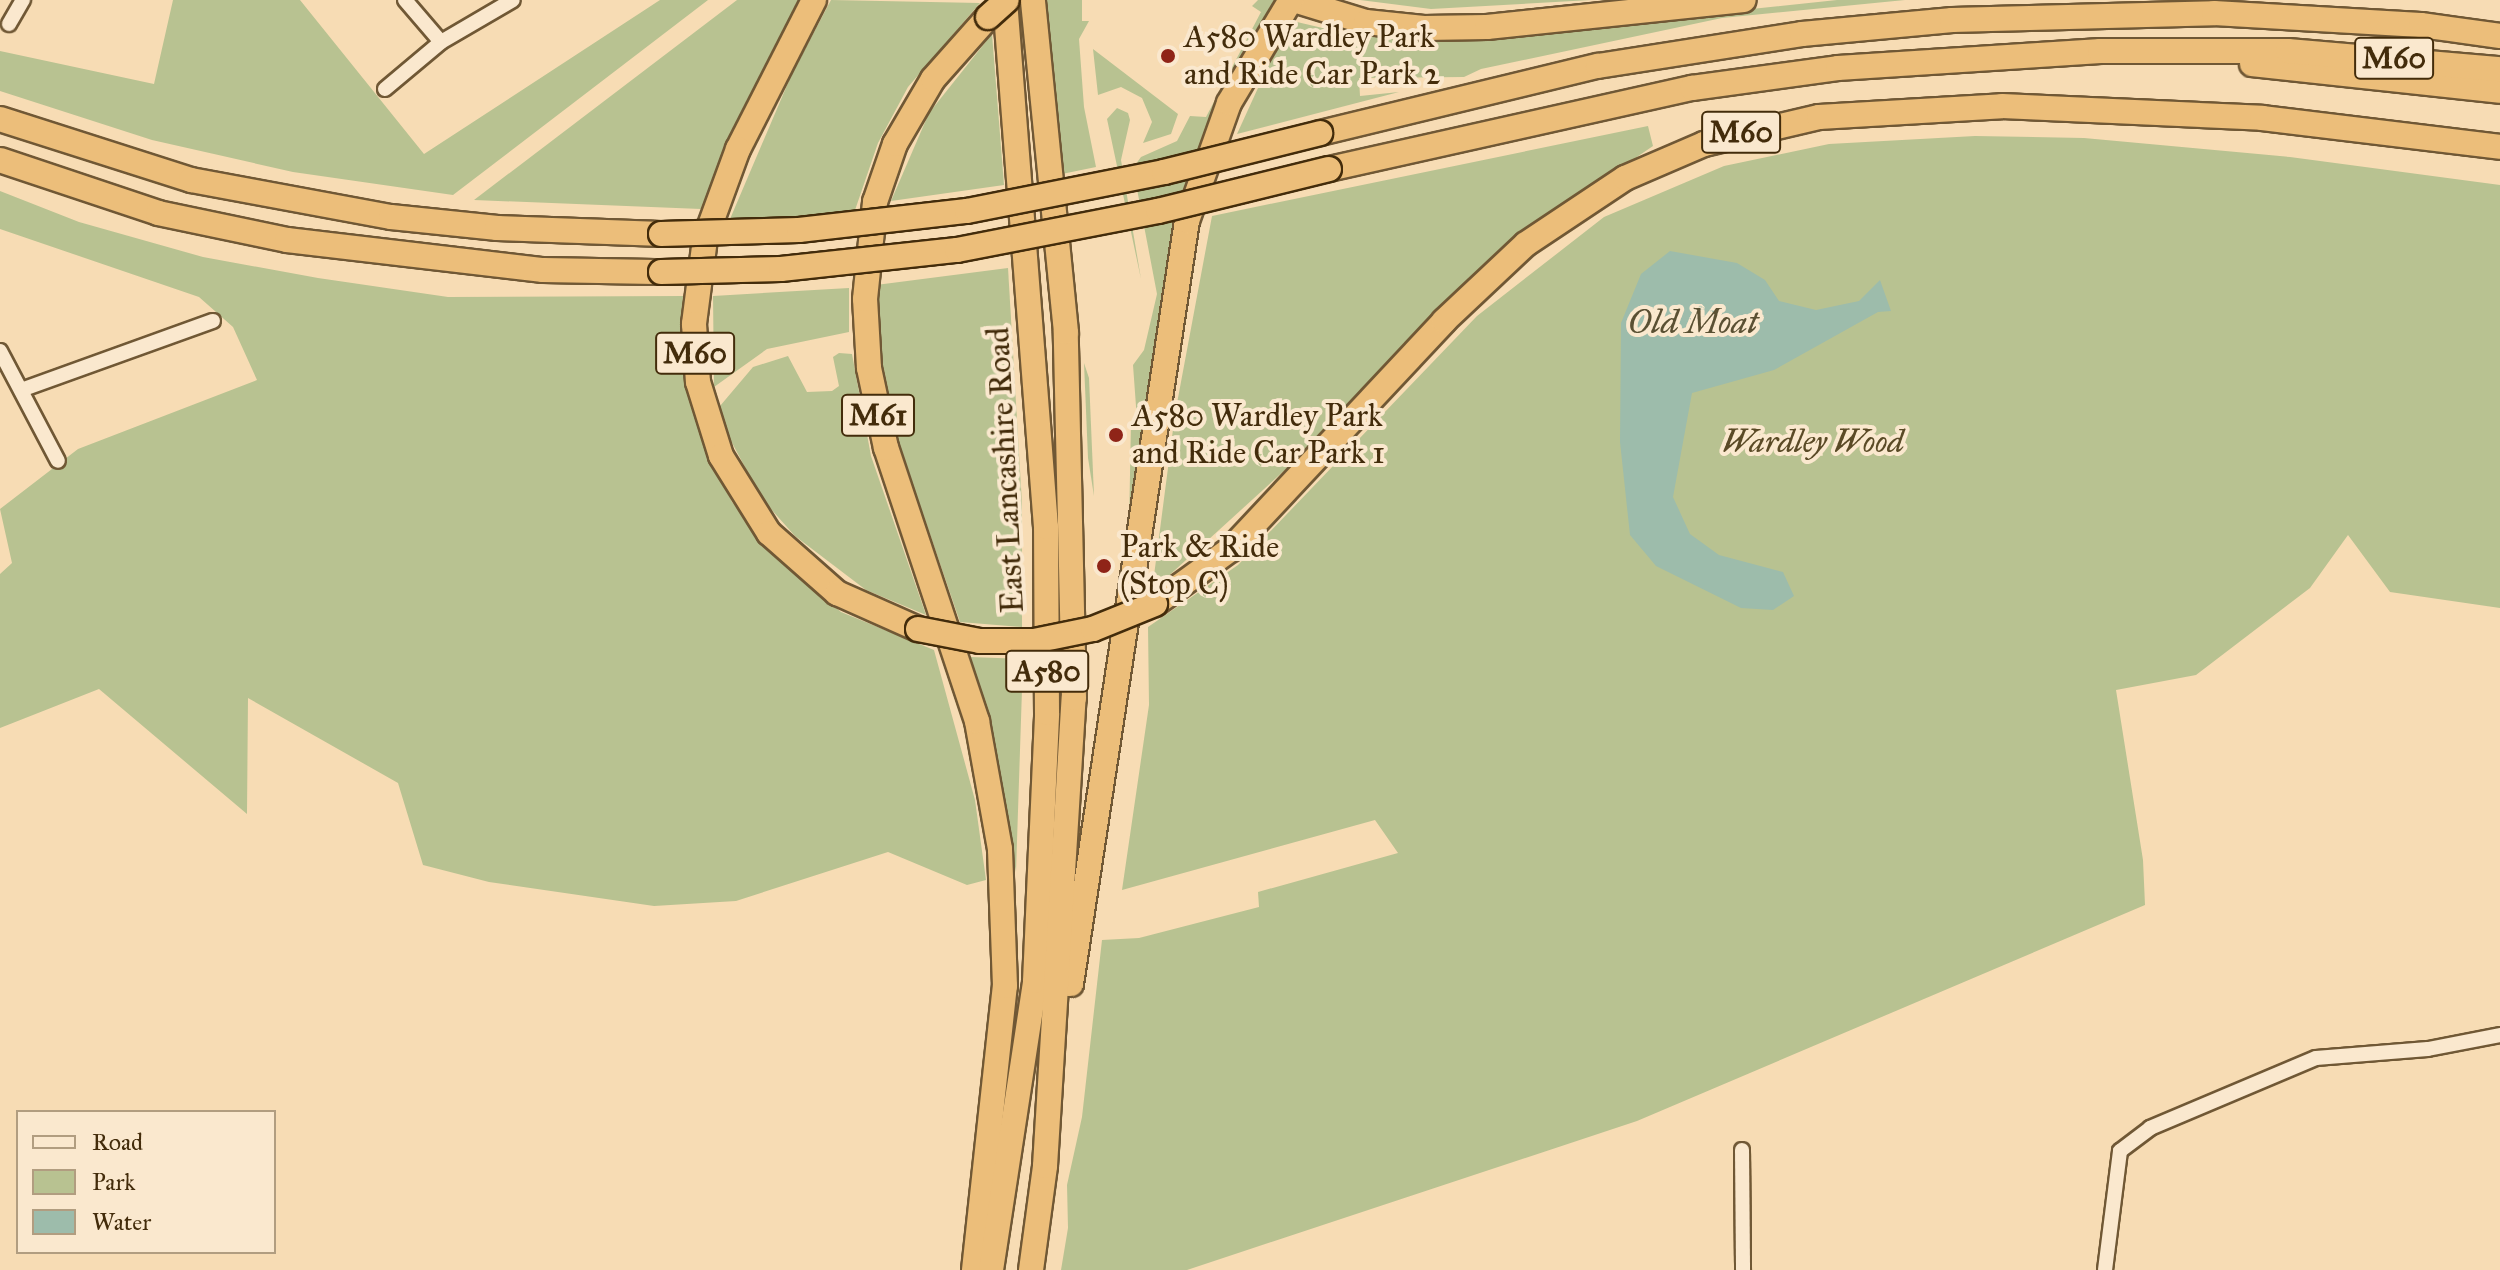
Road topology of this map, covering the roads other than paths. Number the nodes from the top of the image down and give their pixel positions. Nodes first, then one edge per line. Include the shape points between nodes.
1 (23, 0) edge
2 (405, 0) edge
3 (513, 0) edge
4 (814, 0) edge
5 (1033, 0) edge
6 (1293, 0) edge
7 (1744, 0) edge
8 (1000, 6) edge
9 (9, 24) dead end
10 (2500, 36) edge
11 (441, 42) junction
12 (2184, 52) junction
13 (2500, 69) edge
14 (385, 89) dead end
15 (2500, 91) edge
16 (0, 119) edge
17 (2500, 147) edge
18 (0, 160) edge
19 (213, 321) dead end
20 (0, 351) edge
21 (21, 390) junction
22 (58, 461) dead end
23 (1074, 651) junction
24 (1102, 760) junction
25 (2500, 1035) edge
26 (1742, 1150) dead end
27 (1045, 1166) junction
28 (974, 1270) edge
29 (991, 1270) edge
30 (1031, 1270) edge
31 (1743, 1270) edge
32 (2105, 1270) edge

1 - 9 street
2 - 11 street
3 - 11 street
4 - 17 highway, M60, bridge via 738,149 705,239 694,324 698,382 721,456 769,533 837,593 918,629 980,641 1034,641 1093,629 1155,604 1231,549 1444,321 1526,244 1625,178 1704,144 1834,115 2002,106 2262,118
5 - 23 highway, East Lancashire Road / A580 via 1066,332
6 - 7 highway via 1395,25 1487,27
6 - 24 highway, A580 via 1229,103 1187,221
8 - 28 highway, M61 via 933,79 895,144 869,234 865,311 869,368 886,448 973,709 998,832 1005,986
8 - 29 highway, East Lancashire Road / A580 via 1046,527 1047,713 1035,981
10 - 16 highway, M60, bridge via 2421,25 2214,13 1952,20 1802,34 1598,66 1164,172 967,211 799,230 661,234 497,228 391,217 191,180
11 - 14 street
12 - 13 highway, M60 via 2288,51
12 - 15 highway, M60 via 2268,67
12 - 18 highway, M60, bridge via 1950,59 1692,88 1085,227 957,250 781,269 543,270 287,240 158,213
19 - 21 street
20 - 21 street
21 - 22 street
23 - 24 highway
23 - 27 highway, East Lancashire Road / A580
24 - 27 highway, A580
25 - 32 street via 2428,1049 2316,1058 2150,1128 2120,1151
26 - 31 street
27 - 30 highway, East Lancashire Road / A580

